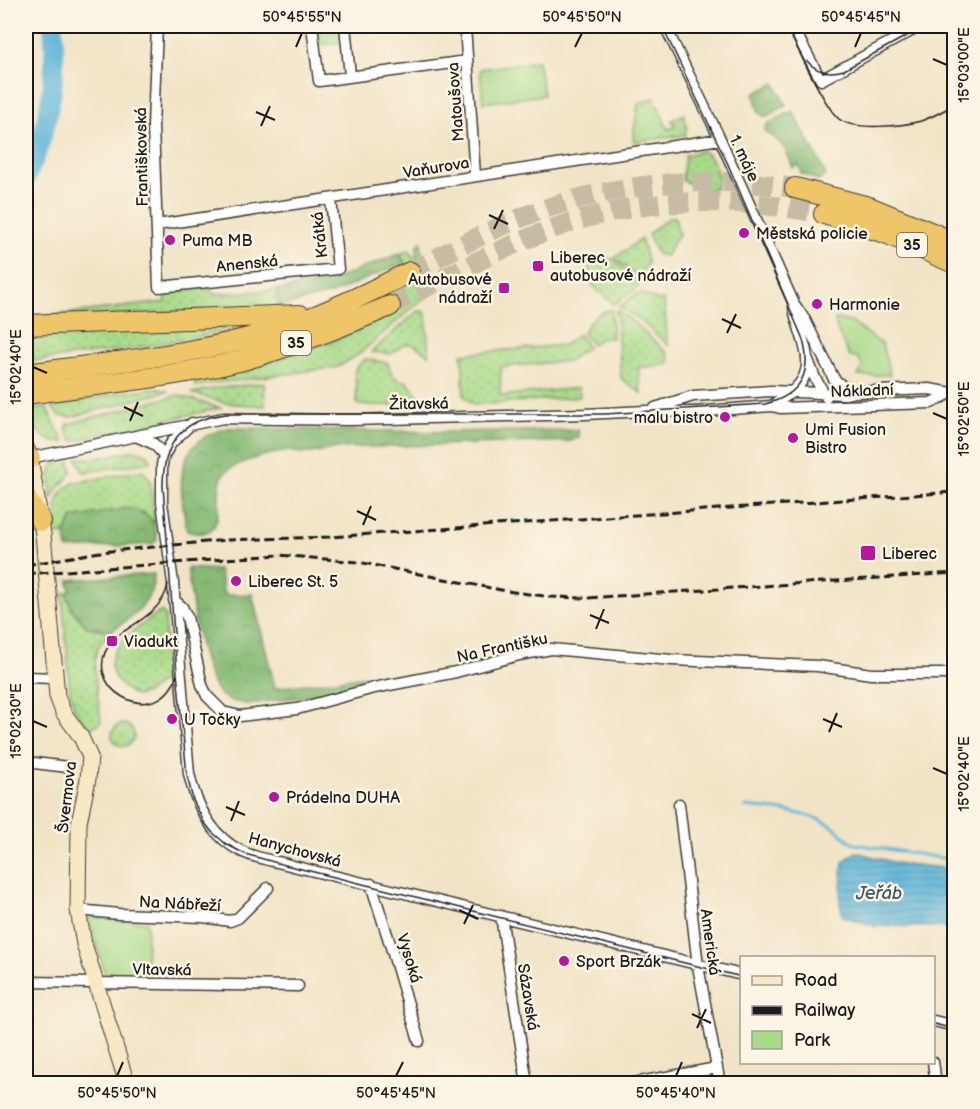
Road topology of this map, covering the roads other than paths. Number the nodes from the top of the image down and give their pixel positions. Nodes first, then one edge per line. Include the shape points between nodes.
1 (157, 26) edge
2 (312, 26) edge
3 (345, 26) edge
4 (465, 26) edge
5 (665, 26) edge
6 (792, 26) edge
7 (920, 26) edge
8 (467, 61) junction
9 (350, 76) junction
10 (720, 139) junction
11 (475, 176) junction
12 (795, 188) tunnel mouth
13 (331, 199) junction
14 (824, 214) tunnel mouth
15 (157, 225) junction
16 (954, 242) edge
17 (954, 263) edge
18 (338, 269) joint
19 (410, 272) tunnel mouth
20 (159, 287) joint
21 (794, 304) junction
22 (390, 306) tunnel mouth
23 (320, 314) junction
24 (26, 325) edge
25 (808, 358) junction
26 (806, 372) junction
27 (830, 372) junction
28 (26, 374) edge
29 (60, 379) junction
30 (782, 391) junction
31 (794, 391) junction
32 (854, 392) junction
33 (952, 393) edge
34 (26, 394) edge
35 (825, 394) junction
36 (772, 406) junction
37 (807, 406) junction
38 (844, 406) junction
39 (646, 411) junction
40 (192, 423) junction
41 (138, 436) junction
42 (27, 455) edge
43 (164, 455) junction
44 (26, 499) edge
45 (41, 521) junction
46 (174, 600) junction
47 (954, 674) edge
48 (26, 677) edge
49 (54, 678) junction
50 (26, 762) edge
51 (68, 767) dead end
52 (679, 804) dead end
53 (370, 884) junction
54 (268, 888) dead end
55 (78, 910) junction
56 (501, 916) junction
57 (698, 964) junction
58 (740, 975) edge
59 (26, 982) edge
60 (97, 983) junction
61 (298, 986) dead end
62 (935, 1021) edge
63 (954, 1026) edge
64 (419, 1041) dead end
65 (933, 1064) edge
66 (717, 1068) junction
67 (127, 1083) edge
68 (527, 1083) edge
69 (628, 1083) edge
70 (720, 1083) edge
71 (936, 1083) edge

1 - 15 street, Františkovská via 153,126
2 - 9 street via 319,81
3 - 9 street
4 - 8 street, Matoušova
5 - 10 street, 1. máje
6 - 7 street via 821,80
8 - 9 street
8 - 11 street, Matoušova
10 - 11 street, Vaňurova
10 - 21 street, 1. máje
11 - 13 street, Vaňurova
12 - 16 highway, 35 via 869,207
13 - 15 street, Vaňurova
13 - 18 street, Krátká
14 - 17 highway, 35 via 888,234
15 - 20 street, Františkovská
18 - 20 street, Anenská
19 - 23 highway, 35
21 - 25 street, 1. máje
21 - 27 street, 1. máje
22 - 29 highway, 35 via 243,360 198,369
23 - 24 highway
23 - 29 highway, 35 via 197,350
25 - 26 street, 1. máje
25 - 35 street, 1. máje
26 - 30 street via 795,385
26 - 31 street, 1. máje
27 - 32 street, 1. máje via 838,383
27 - 35 street
28 - 29 highway, 35
29 - 34 highway, 35
30 - 31 street, Žitavská
30 - 39 street, Žitavská via 693,396
31 - 35 street, Žitavská
31 - 36 street, 1. máje
32 - 33 street, Nákladní via 929,389
32 - 35 street, Žitavská
33 - 38 street, Nákladní via 931,403
35 - 37 street via 816,404
35 - 38 street via 835,405
36 - 37 street, Nákladní
36 - 39 street, Žitavská
37 - 38 street, Nákladní
39 - 40 street, Žitavská via 350,420 223,418
40 - 41 street, Žitavská
40 - 43 street
41 - 42 street, Žitavská
41 - 43 street
42 - 45 street, Švermova
43 - 46 street, Hanychovská via 162,502
44 - 45 highway
45 - 49 street, Švermova
46 - 47 street, Na Františku via 188,617 207,696 223,712 240,716 297,709 551,649 672,660 818,666 870,675
46 - 53 street, Hanychovská via 189,774 207,819 226,842 244,852
48 - 49 street
49 - 55 street, Švermova via 63,712 90,757 79,823
50 - 51 street
52 - 57 street, Americká
53 - 56 street, Hanychovská
53 - 64 street, Vysoká
54 - 55 street, Na Nábřeží via 230,921
55 - 60 street, Švermova
56 - 57 street, Hanychovská
56 - 68 street, Sázavská
57 - 58 street, Hanychovská
57 - 66 street, Americká
59 - 60 street, Vltavská
60 - 61 street, Vltavská
60 - 67 street, Švermova
62 - 63 street
65 - 71 street
66 - 69 street
66 - 70 street, Americká

